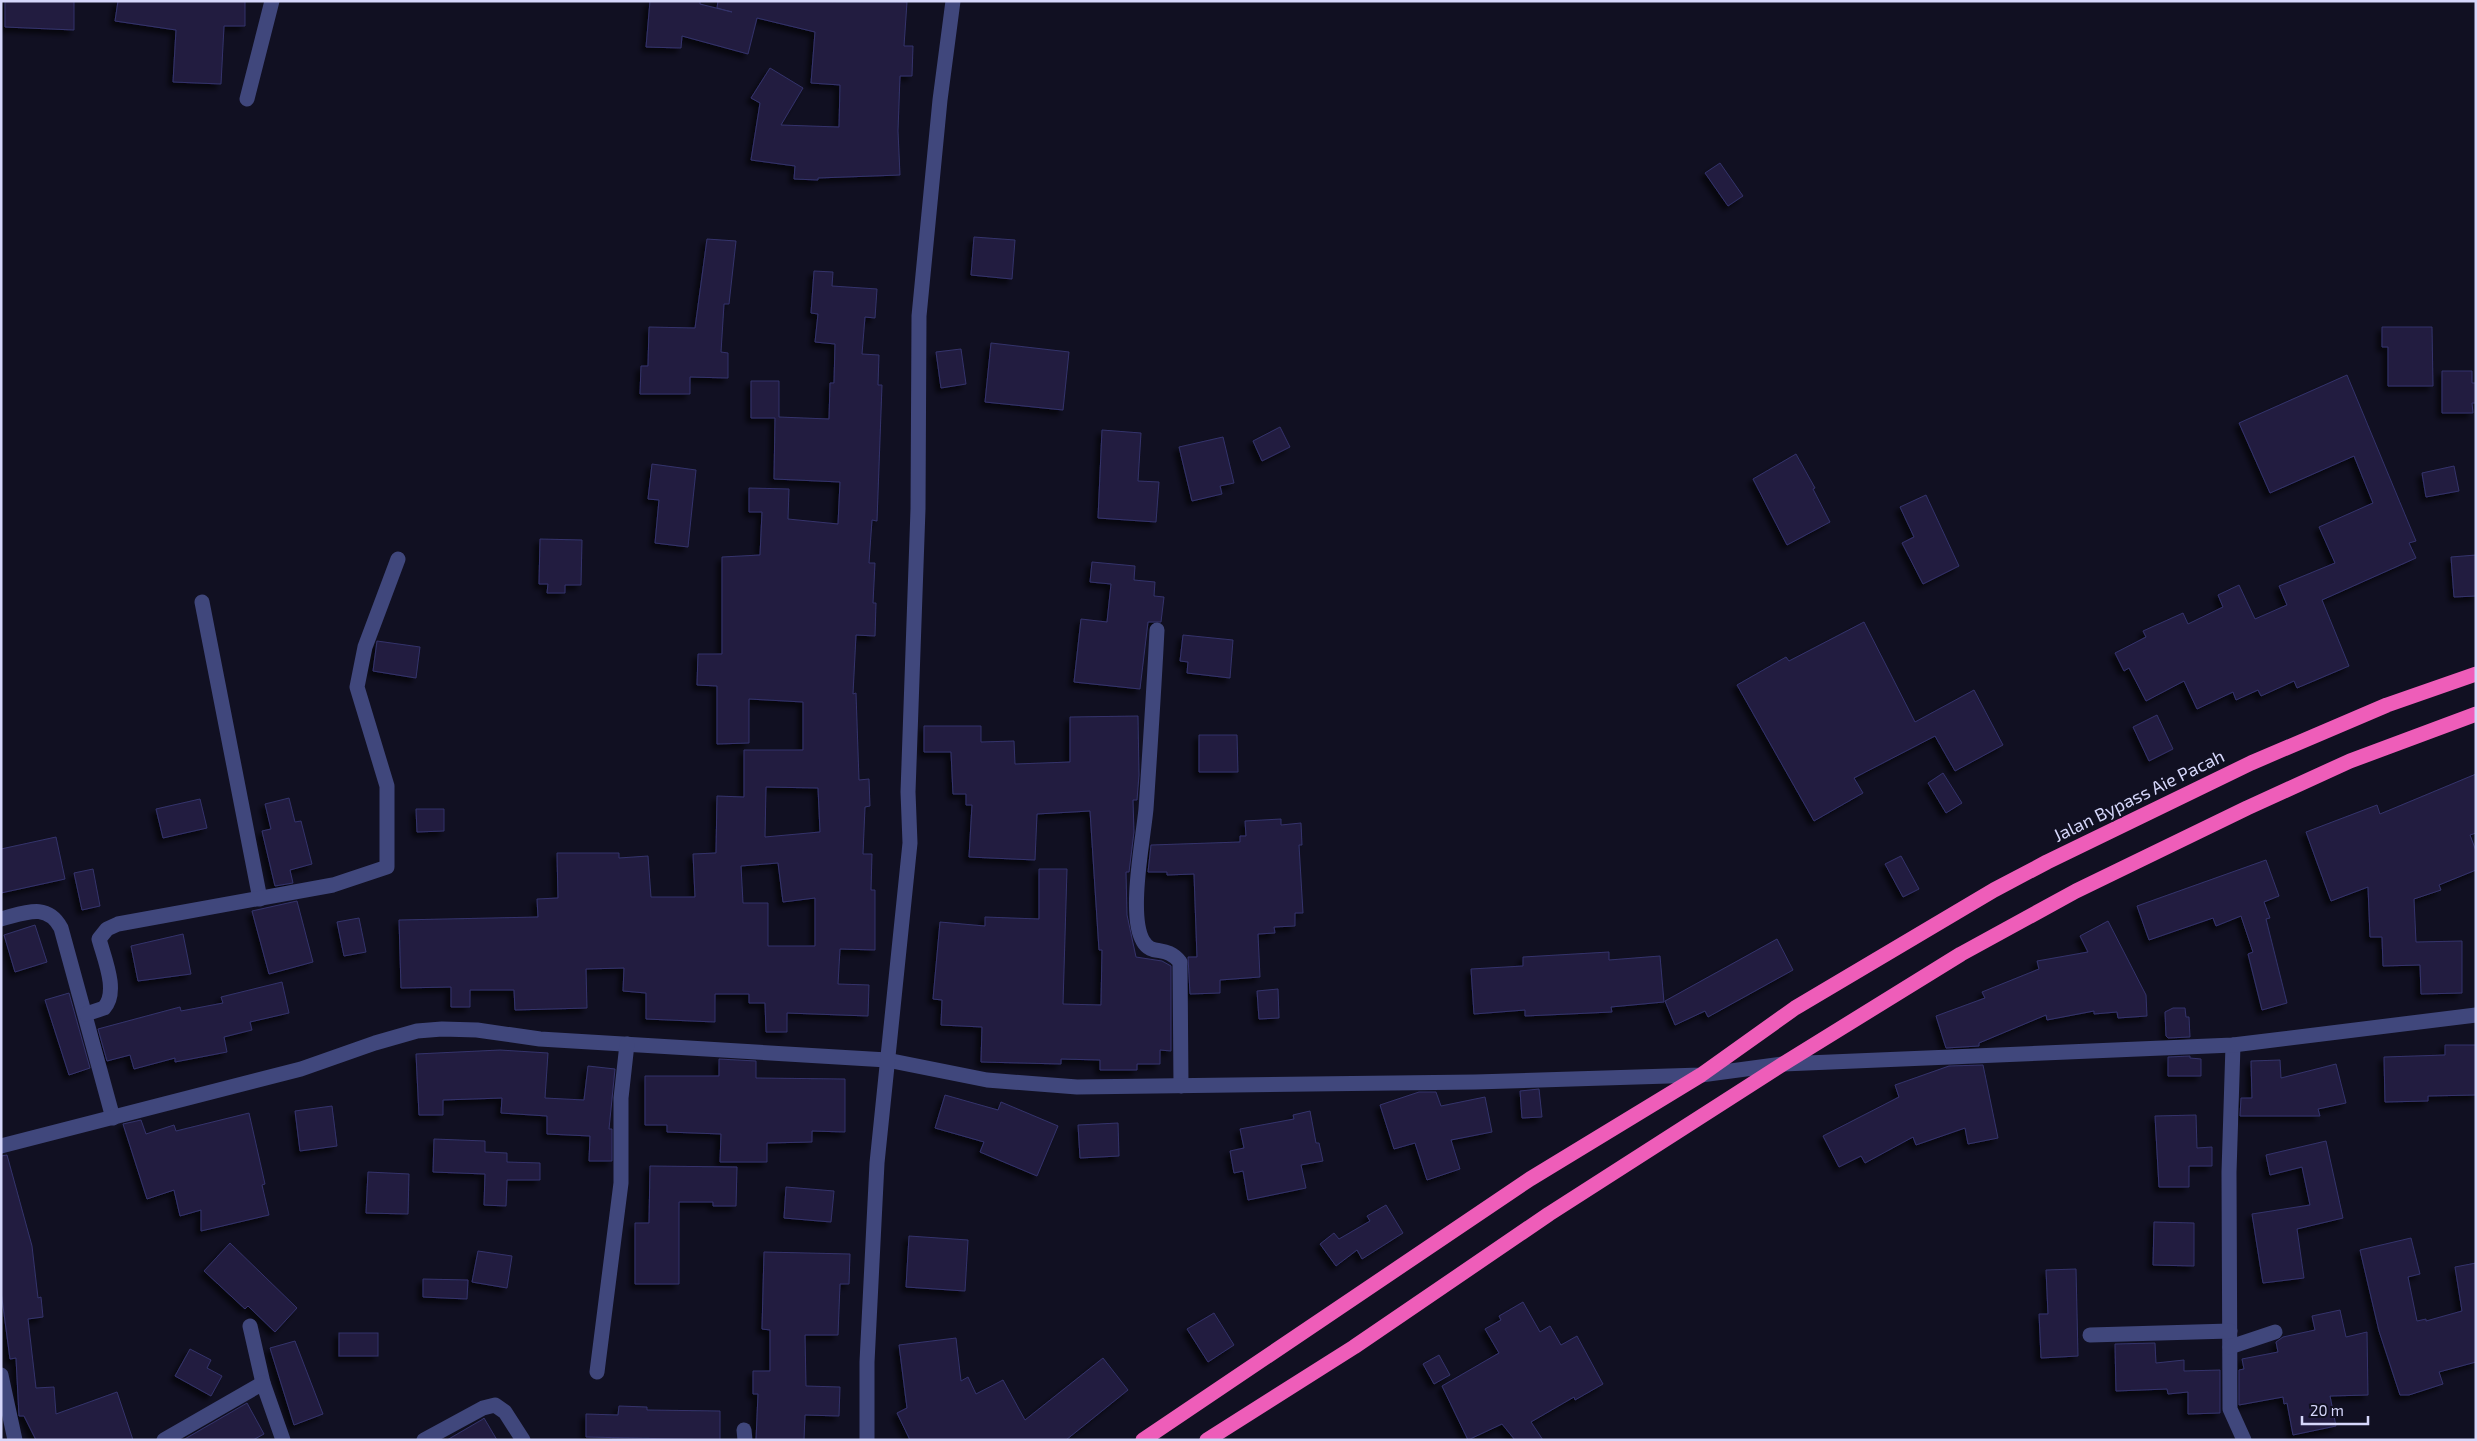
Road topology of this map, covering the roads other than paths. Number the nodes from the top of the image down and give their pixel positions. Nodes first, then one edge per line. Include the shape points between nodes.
1 (272, 1) edge
2 (953, 1) edge
3 (247, 99) dead end
4 (398, 559) dead end
5 (202, 602) dead end
6 (1158, 630) dead end
7 (2476, 674) edge
8 (2476, 714) edge
9 (260, 898) junction
10 (1, 919) edge
11 (86, 1014) junction
12 (2476, 1016) edge
13 (627, 1044) junction
14 (2233, 1045) junction
15 (887, 1060) junction
16 (1782, 1064) junction
17 (1701, 1076) junction
18 (1181, 1086) junction
19 (113, 1118) junction
20 (1, 1146) edge
21 (250, 1326) dead end
22 (2230, 1330) junction
23 (2275, 1332) dead end
24 (2090, 1335) dead end
25 (2230, 1346) junction
26 (597, 1372) dead end
27 (1, 1375) edge
28 (263, 1383) junction
29 (15, 1440) edge
30 (164, 1440) edge
31 (283, 1440) edge
32 (424, 1440) edge
33 (523, 1440) edge
34 (867, 1440) edge
35 (1143, 1440) edge
36 (1207, 1440) edge
37 (2244, 1440) edge

1 - 3 street
2 - 15 street via 919,316 918,509 908,792 910,843
4 - 9 street via 365,647 357,687 387,786 387,867 333,885
5 - 9 street
6 - 18 street via 1136,907 1137,924 1146,946 1152,950 1169,951 1180,962
7 - 17 highway, Jalan Bypass Aie Pacah via 2328,729 2159,807 1994,890 1794,1008
8 - 16 highway via 2350,761 2076,891 1969,949
9 - 11 street via 118,924 107,929 99,939 111,997 104,1008
10 - 11 street via 32,911 55,917
11 - 19 street
12 - 14 street
13 - 15 street
13 - 19 street via 540,1039 478,1030 417,1031 301,1069
13 - 26 street via 621,1098 621,1183
14 - 16 street
14 - 22 street via 2229,1172
15 - 18 street via 987,1080 1038,1086
15 - 34 street via 876,1163 867,1362
16 - 17 street
16 - 36 highway via 1548,1214 1354,1347
17 - 18 street
17 - 35 highway, Jalan Bypass Aie Pacah via 1530,1179
19 - 20 street
21 - 28 street
22 - 24 street
22 - 25 street
23 - 25 street
25 - 37 street via 2230,1409
27 - 29 street
28 - 30 street
28 - 31 street
32 - 33 street via 483,1408 495,1405 505,1412

